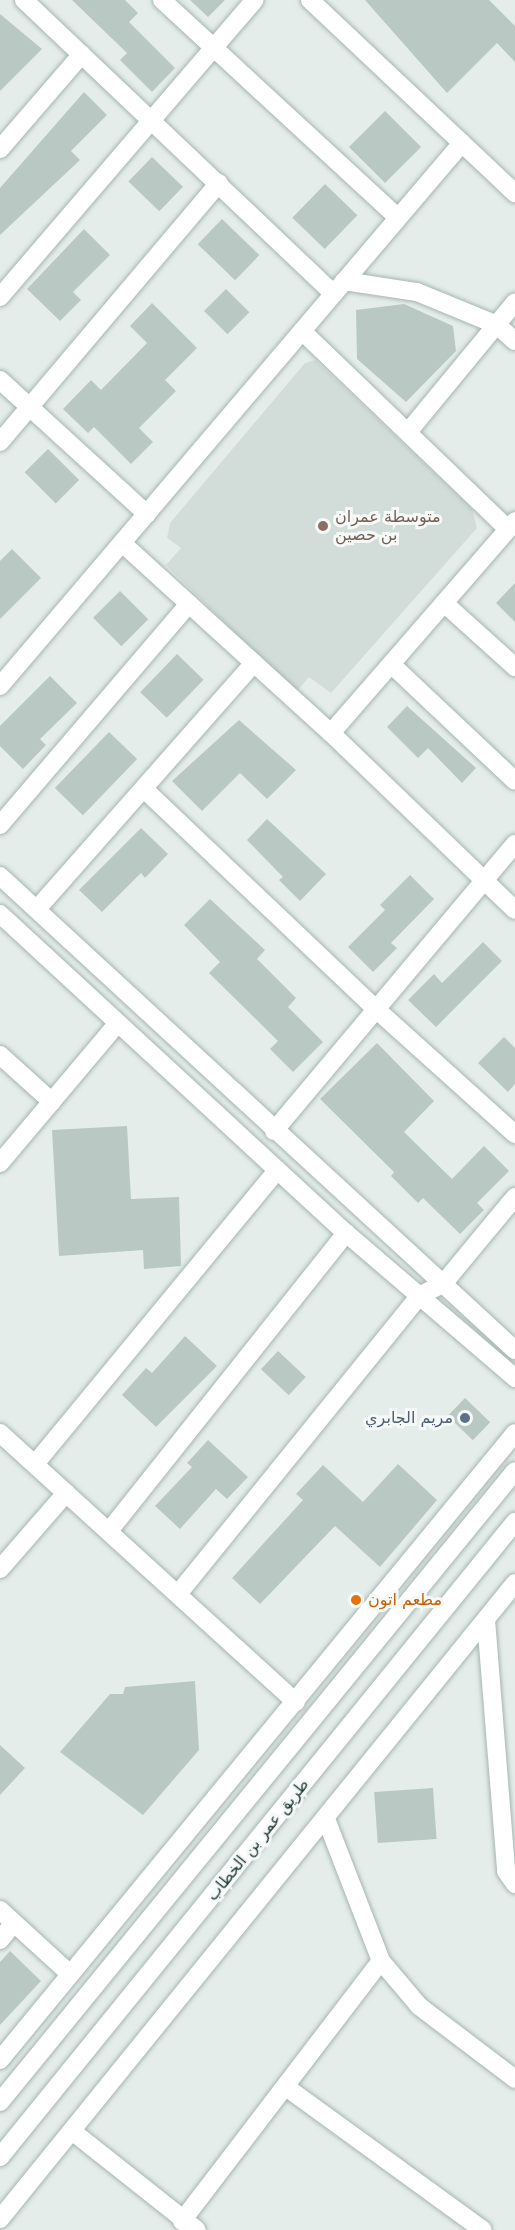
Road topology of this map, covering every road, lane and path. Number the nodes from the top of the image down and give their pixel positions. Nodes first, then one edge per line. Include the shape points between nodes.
1 (24, 0) edge
2 (162, 0) edge
3 (255, 0) edge
4 (310, 0) edge
5 (214, 48) junction
6 (82, 54) junction
7 (152, 119) junction
8 (462, 143) junction
9 (0, 149) edge
10 (219, 183) junction
11 (515, 193) edge
12 (398, 218) junction
13 (339, 287) junction
14 (0, 297) edge
15 (515, 302) edge
16 (496, 325) junction
17 (302, 331) junction
18 (515, 341) edge
19 (0, 380) edge
20 (30, 407) junction
21 (408, 432) junction
22 (0, 442) edge
23 (147, 514) junction
24 (512, 525) edge
25 (122, 543) junction
26 (444, 603) junction
27 (189, 604) junction
28 (254, 663) junction
29 (392, 664) junction
30 (515, 667) edge
31 (0, 686) edge
32 (332, 733) junction
33 (515, 781) edge
34 (144, 789) junction
35 (0, 825) edge
36 (515, 844) edge
37 (0, 876) edge
38 (483, 879) junction
39 (37, 909) junction
40 (515, 910) edge
41 (0, 914) edge
42 (376, 1009) junction
43 (118, 1023) junction
44 (0, 1055) edge
45 (52, 1102) junction
46 (274, 1131) junction
47 (515, 1134) edge
48 (0, 1163) edge
49 (277, 1170) junction
50 (515, 1197) edge
51 (346, 1233) junction
52 (443, 1284) junction
53 (419, 1296) junction
54 (515, 1350) edge
55 (515, 1378) edge
56 (515, 1432) edge
57 (0, 1433) edge
58 (35, 1464) junction
59 (515, 1471) edge
60 (66, 1493) junction
61 (515, 1522) edge
62 (109, 1531) junction
63 (0, 1569) edge
64 (515, 1583) edge
65 (178, 1594) junction
66 (486, 1620) junction
67 (296, 1702) junction
68 (230, 1781) junction
69 (326, 1819) junction
70 (228, 1822) junction
71 (515, 1884) edge
72 (0, 1910) edge
73 (14, 1923) junction
74 (0, 1940) edge
75 (381, 1960) junction
76 (70, 1974) junction
77 (0, 2060) edge
78 (515, 2079) edge
79 (286, 2087) junction
80 (0, 2102) edge
81 (72, 2131) junction
82 (0, 2157) edge
83 (0, 2219) edge
84 (190, 2226) edge
85 (483, 2230) edge

1 - 6 street
2 - 5 street
3 - 5 street
4 - 8 street
5 - 7 street
5 - 12 street
6 - 7 street
6 - 9 street
7 - 10 street
7 - 14 street
8 - 11 street
8 - 12 street
10 - 13 street
10 - 20 street
12 - 13 street
13 - 16 street via 417,292
13 - 17 street
15 - 16 street
16 - 18 street
16 - 21 street
17 - 21 street
17 - 23 street
19 - 20 street
20 - 22 street
20 - 23 street
21 - 24 street
23 - 25 street
24 - 26 street
25 - 27 street
25 - 31 street
26 - 29 street
26 - 30 street
27 - 28 street
27 - 35 street
28 - 32 street
28 - 34 street
29 - 32 street
29 - 33 street
32 - 38 street
34 - 39 street
34 - 42 street
36 - 38 street
37 - 39 street
38 - 40 street
38 - 42 street
39 - 46 street
41 - 43 street
42 - 46 street
42 - 47 street
43 - 45 street
43 - 49 street
44 - 45 street
45 - 48 street
46 - 52 street
49 - 51 street
49 - 58 street
50 - 52 street
51 - 53 street
51 - 62 street
52 - 53 street
52 - 54 street
53 - 55 street
53 - 65 street
56 - 67 street
57 - 58 street
58 - 60 street
59 - 70 street, طريق عمر بن الخطاب
60 - 62 street
60 - 63 street
61 - 82 street, طريق عمر بن الخطاب
62 - 65 street
64 - 66 street
65 - 67 street
66 - 69 street
66 - 71 street via 506,1871
67 - 68 street
68 - 70 street
68 - 76 street
69 - 75 street
69 - 81 street
70 - 80 street, طريق عمر بن الخطاب
72 - 73 street
73 - 74 street
73 - 76 street
75 - 78 street via 419,2006
75 - 79 street
76 - 77 street
79 - 84 street
79 - 85 street
81 - 83 street
81 - 84 street

